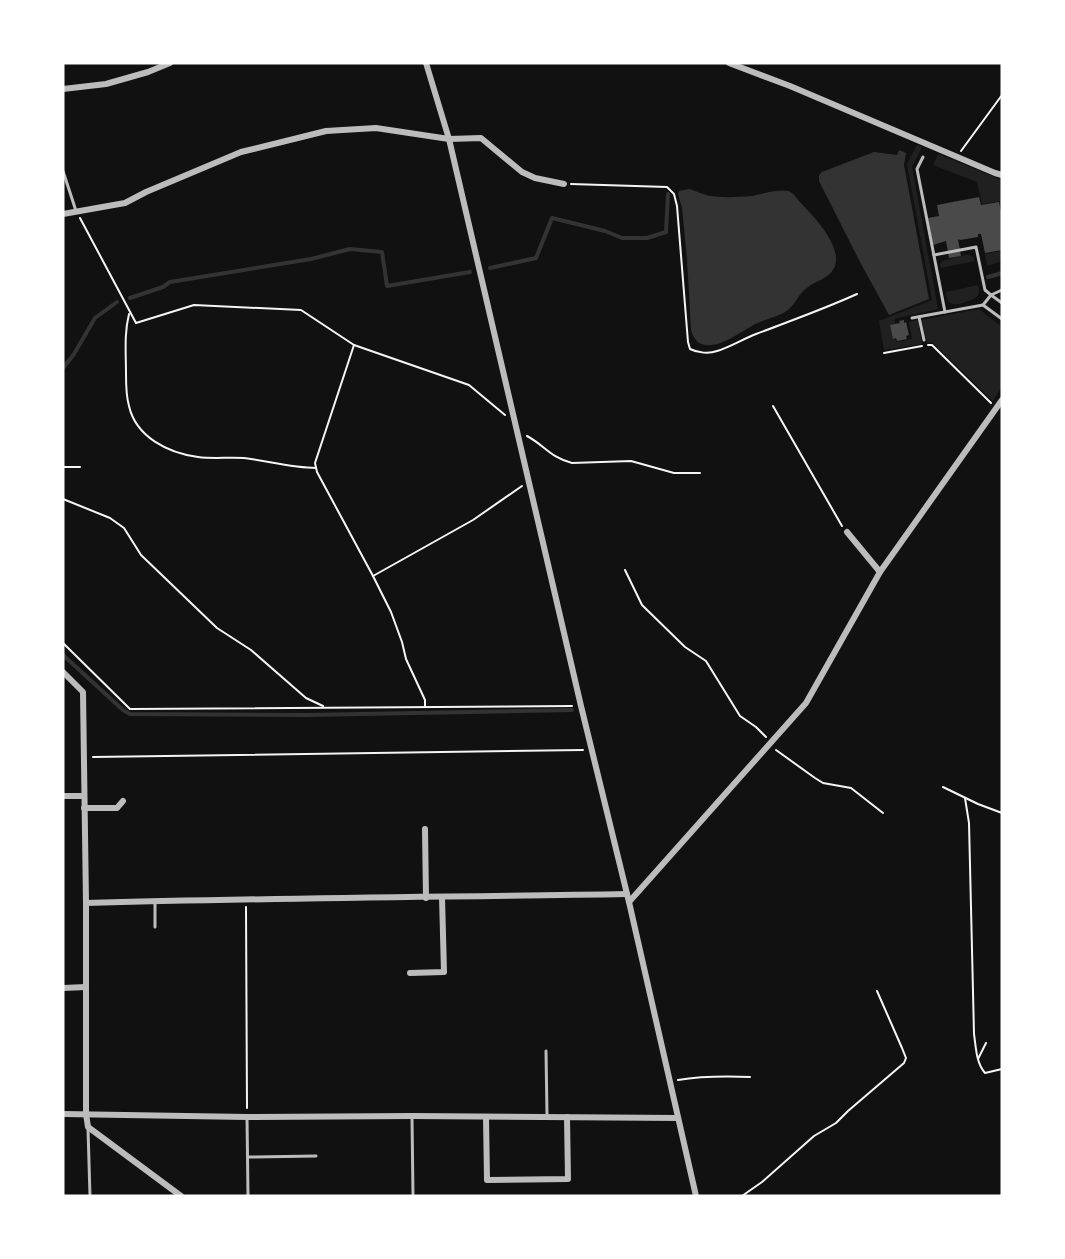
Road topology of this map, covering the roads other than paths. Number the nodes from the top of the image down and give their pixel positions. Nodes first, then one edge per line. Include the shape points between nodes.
1 (146, 63) edge
2 (170, 63) edge
3 (426, 63) edge
4 (729, 63) edge
5 (148, 72) junction
6 (63, 88) edge
7 (448, 139) junction
8 (923, 157) dead end
9 (63, 171) edge
10 (1002, 175) edge
11 (564, 184) road end
12 (76, 211) junction
13 (63, 214) edge
14 (934, 255) junction
15 (1002, 290) edge
16 (991, 295) junction
17 (1002, 303) edge
18 (983, 305) junction
19 (945, 312) junction
20 (919, 317) junction
21 (912, 318) dead end
22 (1002, 319) edge
23 (924, 340) dead end
24 (1002, 400) edge
25 (847, 532) road end
26 (880, 572) junction
27 (63, 672) edge
28 (63, 796) edge
29 (84, 796) junction
30 (123, 801) dead end
31 (84, 808) junction
32 (425, 829) dead end
33 (627, 894) junction
34 (442, 897) junction
35 (426, 898) junction
36 (155, 901) junction
37 (628, 902) junction
38 (86, 903) junction
39 (155, 927) dead end
40 (410, 973) dead end
41 (86, 987) junction
42 (63, 988) edge
43 (546, 1051) dead end
44 (63, 1114) edge
45 (86, 1114) junction
46 (412, 1116) junction
47 (247, 1117) junction
48 (486, 1117) junction
49 (547, 1117) junction
50 (567, 1117) junction
51 (678, 1118) junction
52 (87, 1127) junction
53 (316, 1156) dead end
54 (248, 1157) junction
55 (90, 1196) edge
56 (181, 1196) edge
57 (248, 1196) edge
58 (413, 1196) edge
59 (696, 1196) edge

1 - 5 street
2 - 5 street
3 - 7 street
4 - 10 street
5 - 6 street via 106,84
7 - 11 street via 481,138 522,172
7 - 12 street via 375,128 326,131 241,152 125,203
7 - 33 street
8 - 14 lane via 917,170
9 - 12 lane
12 - 13 street
14 - 16 lane via 976,247 985,290
14 - 19 lane
15 - 16 lane
16 - 17 lane
16 - 18 lane
18 - 19 lane
18 - 22 lane
19 - 20 lane
20 - 21 lane
20 - 23 lane
24 - 26 street
25 - 26 street
26 - 37 street via 806,703
27 - 29 street via 83,692
28 - 29 street
29 - 31 street
30 - 31 street via 117,808
31 - 38 street
32 - 35 street
33 - 34 street
33 - 37 street
34 - 35 street
34 - 40 street via 444,972
35 - 36 street
36 - 38 street
36 - 39 lane
37 - 51 street
38 - 41 street
41 - 42 street
41 - 45 street
43 - 49 lane
44 - 45 street
45 - 47 street
45 - 52 street
46 - 47 street
46 - 48 street
46 - 58 lane
47 - 54 lane
48 - 49 street
48 - 50 street via 487,1180 568,1179
49 - 50 street
50 - 51 street
51 - 59 street
52 - 55 lane
52 - 56 street
53 - 54 lane
54 - 57 lane

